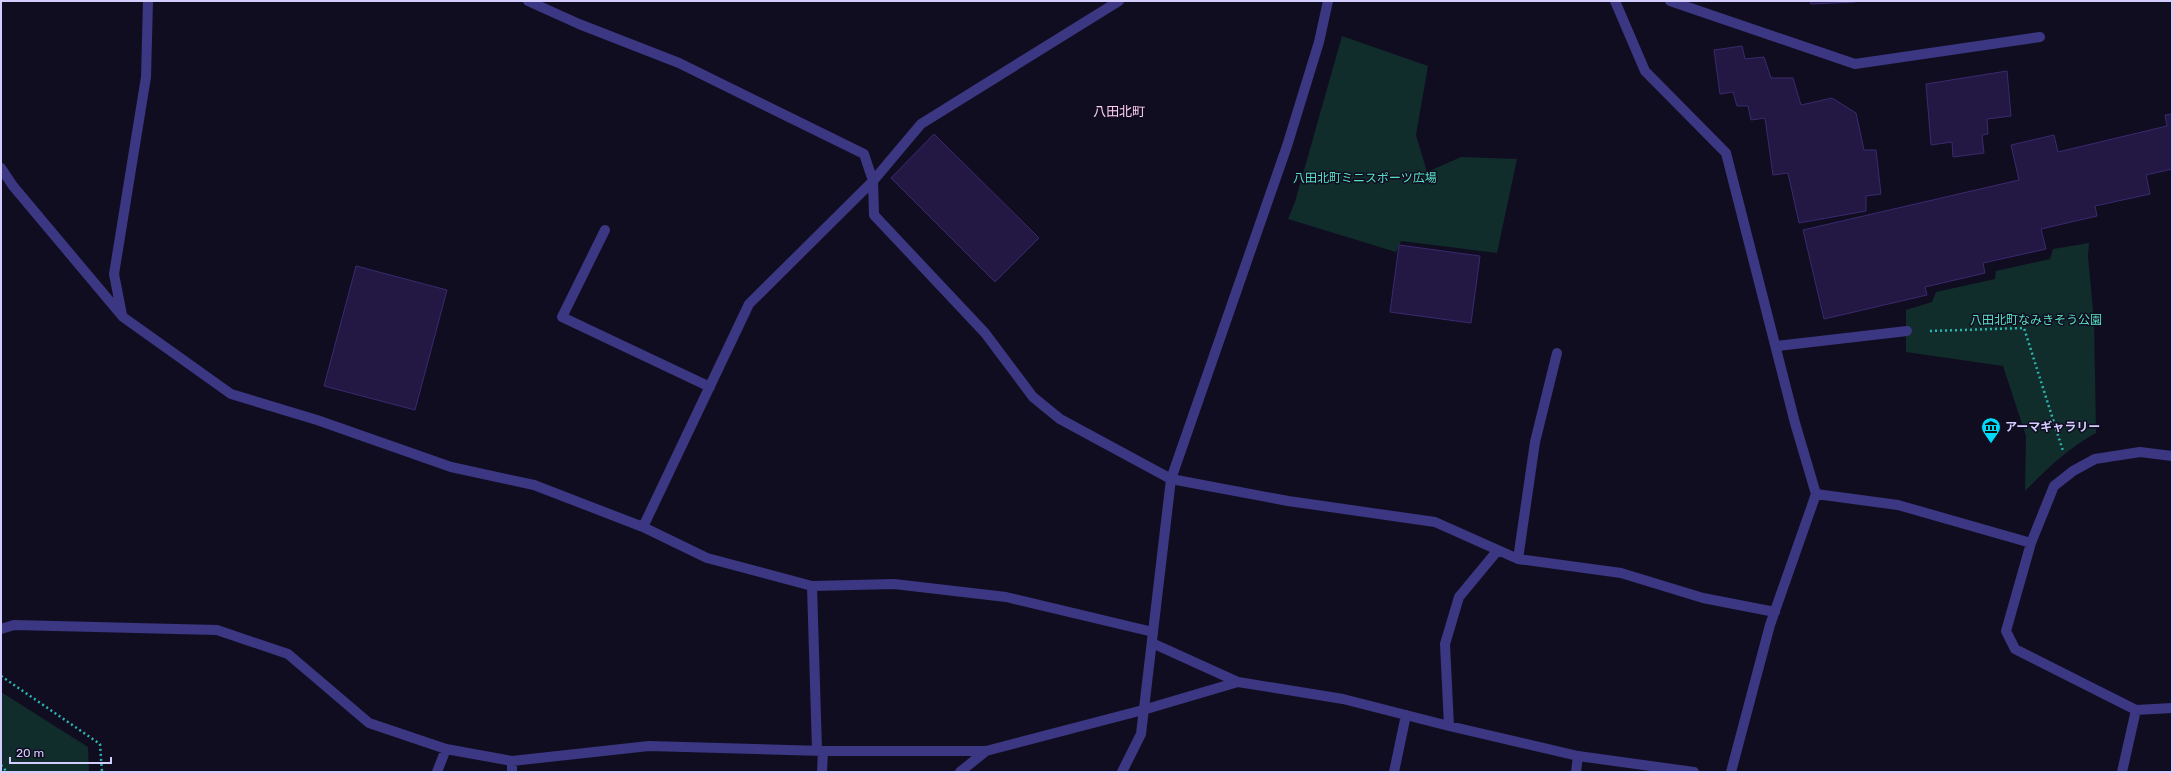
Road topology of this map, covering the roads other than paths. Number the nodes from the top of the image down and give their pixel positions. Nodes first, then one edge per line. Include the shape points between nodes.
1 (148, 1) edge
2 (528, 1) edge
3 (1119, 1) edge
4 (1328, 1) edge
5 (1615, 1) edge
6 (1670, 1) edge
7 (2040, 37) dead end
8 (1, 168) edge
9 (873, 181) junction
10 (605, 230) dead end
11 (123, 317) junction
12 (1907, 331) road end
13 (1777, 346) junction
14 (1557, 353) dead end
15 (710, 387) junction
16 (2172, 456) edge
17 (1171, 479) junction
18 (1816, 494) junction
19 (643, 528) junction
20 (2031, 543) junction
21 (1498, 550) junction
22 (1518, 559) junction
23 (812, 586) junction
24 (1775, 612) junction
25 (1, 629) edge
26 (1153, 632) junction
27 (1152, 643) junction
28 (1238, 682) junction
29 (2172, 708) edge
30 (1143, 710) junction
31 (2136, 710) junction
32 (1406, 715) junction
33 (1449, 726) junction
34 (446, 749) junction
35 (820, 750) junction
36 (986, 751) junction
37 (1578, 756) junction
38 (512, 761) junction
39 (437, 772) edge
40 (512, 772) edge
41 (822, 772) edge
42 (960, 772) edge
43 (1122, 772) edge
44 (1394, 772) edge
45 (1576, 772) edge
46 (1694, 772) edge
47 (1731, 772) edge
48 (2122, 772) edge

1 - 11 street via 146,77 114,274
2 - 9 street via 679,63 864,154
3 - 9 street via 921,124
4 - 17 street via 1319,42 1287,146
5 - 13 street via 1645,71 1726,153
6 - 7 street via 1855,64
8 - 11 street via 13,186
9 - 15 street via 748,304
9 - 17 street via 874,215 985,333 1032,397 1060,419
10 - 15 street via 562,317
11 - 19 street via 231,394 317,420 451,467 534,485
12 - 13 street
13 - 18 street via 1795,423
14 - 22 street via 1535,442
15 - 19 street
16 - 20 street via 2140,452 2096,459 2073,471 2054,486
17 - 21 street via 1288,502 1435,522
17 - 26 street
18 - 20 street via 1898,505
18 - 24 street
19 - 23 street via 707,558
20 - 31 street via 2006,631 2015,649
21 - 22 street
21 - 33 street via 1459,597 1445,644
22 - 24 street via 1621,573 1703,598
23 - 26 street via 894,584 1006,597
23 - 35 street
24 - 47 street
25 - 34 street via 14,625 217,630 288,654 369,723
26 - 27 street
27 - 28 street
27 - 30 street
28 - 30 street
28 - 32 street via 1343,699
29 - 31 street
30 - 36 street
30 - 43 street via 1141,734
31 - 48 street
32 - 33 street
32 - 44 street
33 - 37 street
34 - 38 street
34 - 39 street
35 - 36 street
35 - 38 street via 649,746
35 - 41 street
36 - 42 street
37 - 45 street
37 - 46 street
38 - 40 street

